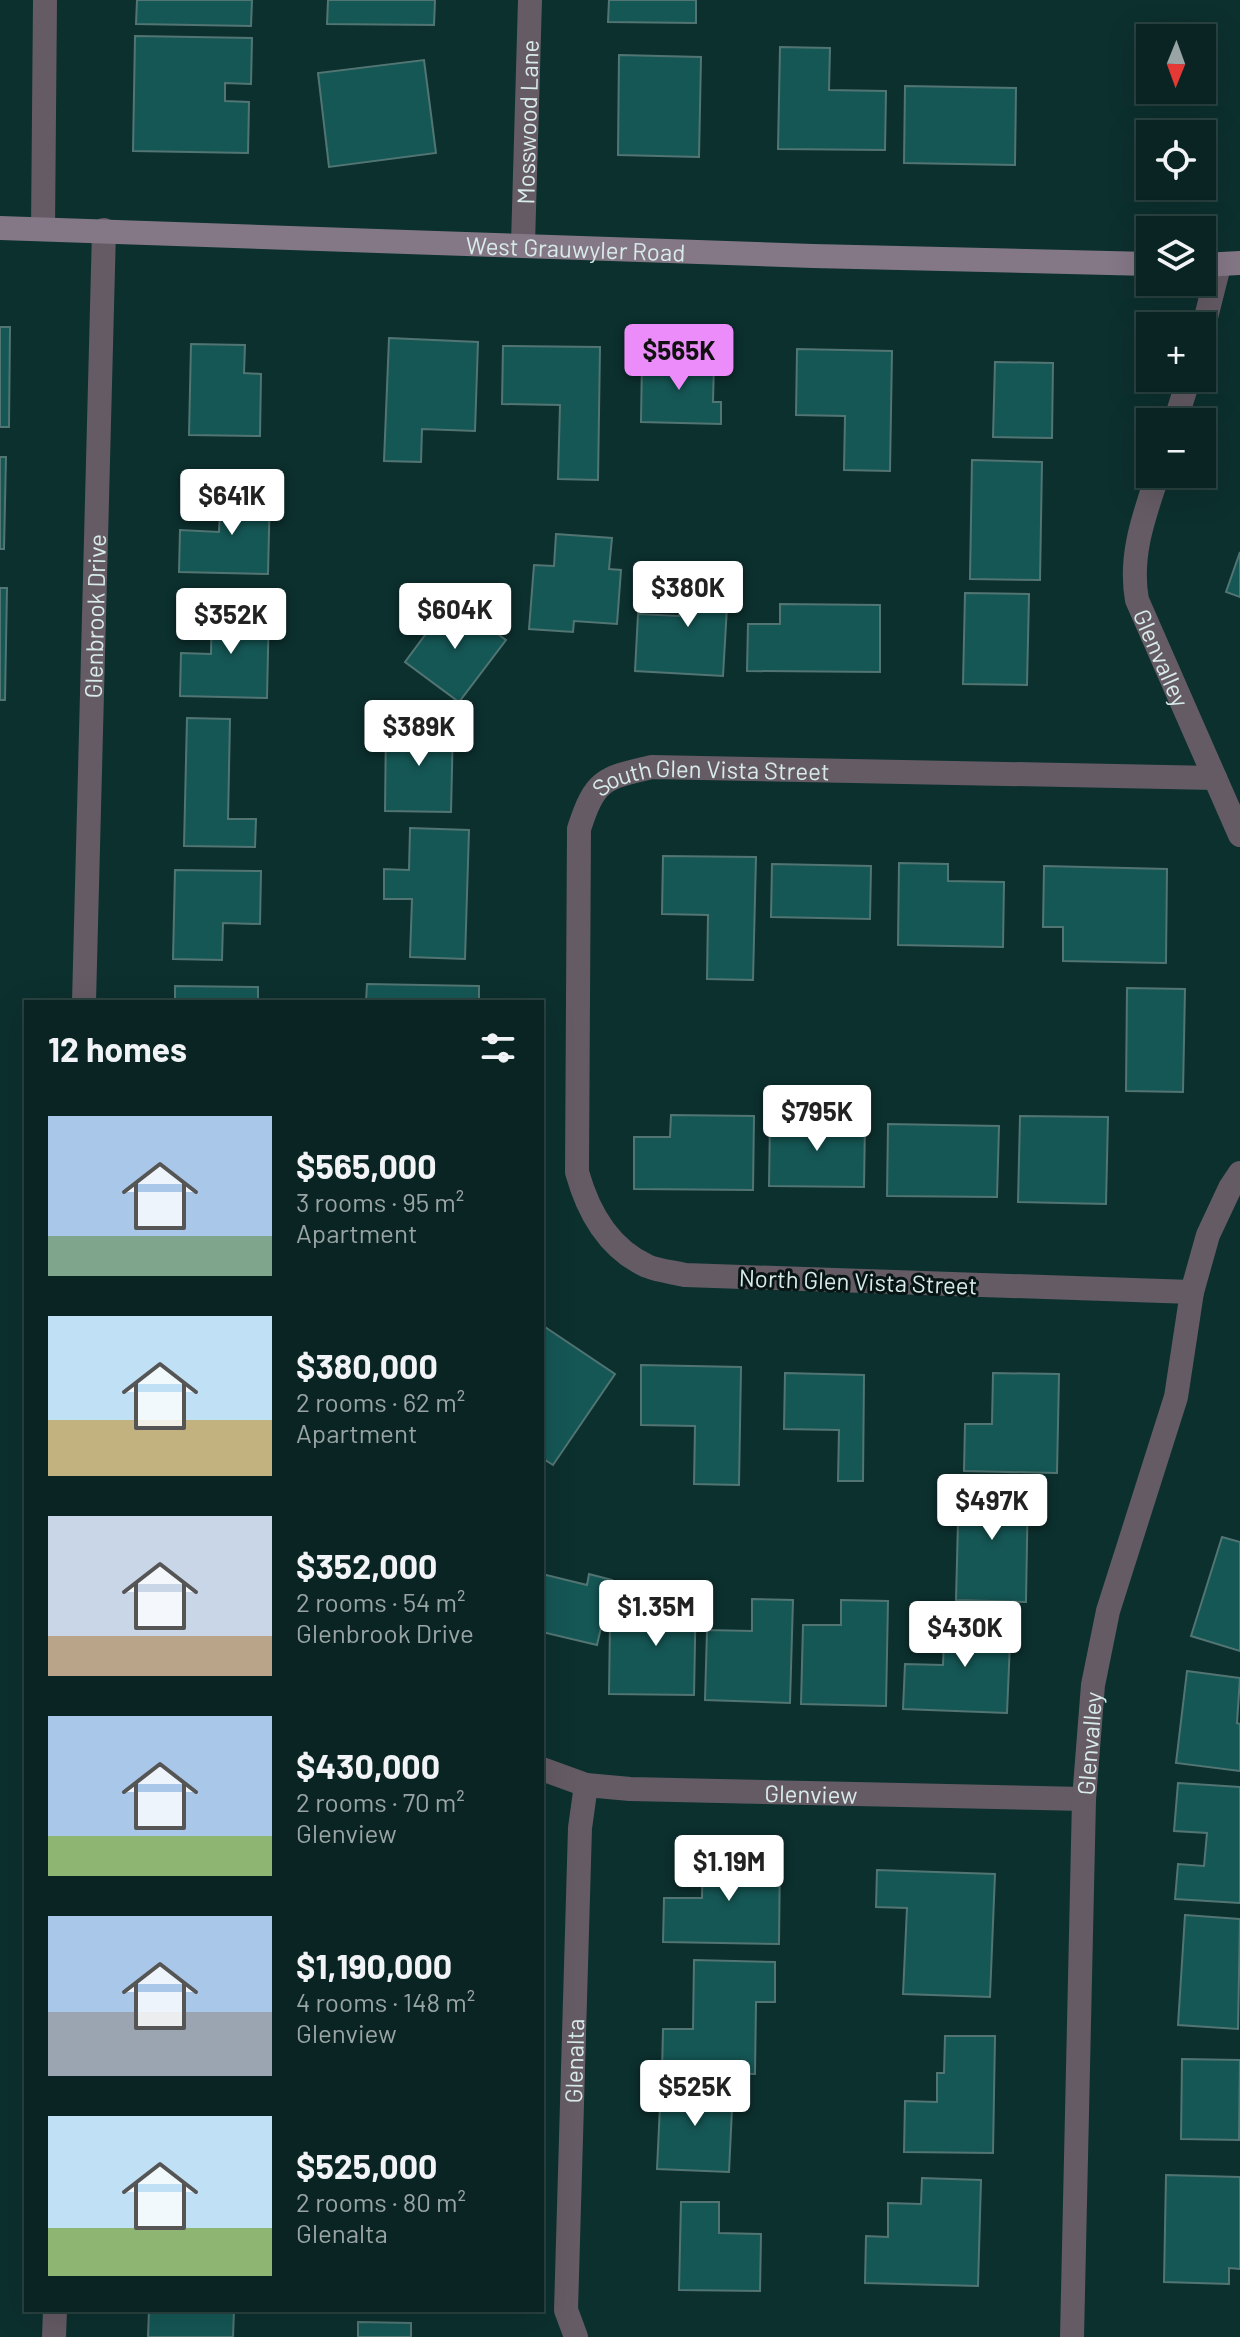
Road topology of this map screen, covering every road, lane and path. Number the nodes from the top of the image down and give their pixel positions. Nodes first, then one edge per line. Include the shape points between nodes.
1 (45, 0) edge
2 (530, 0) edge
3 (0, 228) edge
4 (43, 229) junction
5 (104, 230) junction
6 (523, 244) junction
7 (1136, 264) edge
8 (1220, 265) edge
9 (1208, 312) edge
10 (1154, 488) edge
11 (1215, 778) junction
12 (1240, 835) edge
13 (84, 1000) edge
14 (577, 1172) joint
15 (1240, 1173) edge
16 (1192, 1292) junction
17 (544, 1770) edge
18 (586, 1785) junction
19 (1084, 1799) junction
20 (55, 2312) edge
21 (54, 2337) edge
22 (576, 2337) edge
23 (1072, 2337) edge

1 - 4 street
2 - 6 street, Mosswood Lane
3 - 4 main road, West Grauwyler Road
4 - 5 main road, West Grauwyler Road
5 - 6 main road, West Grauwyler Road
5 - 13 street, Glenbrook Drive
6 - 7 main road, West Grauwyler Road
8 - 9 street
10 - 11 street, Glenvalley via 1133,561 1137,600
11 - 12 street, Glenvalley
11 - 14 street, South Glen Vista Street via 652,767 610,776 588,802 579,829
14 - 16 street, North Glen Vista Street via 605,1235 648,1266 685,1275
15 - 16 street, Glenvalley via 1208,1235
16 - 19 street, Glenvalley via 1176,1397 1100,1644
17 - 18 street, Glenview
18 - 19 street, Glenview
18 - 22 street, Glenalta via 580,1828 566,2310
19 - 23 street, Glenvalley
20 - 21 street

